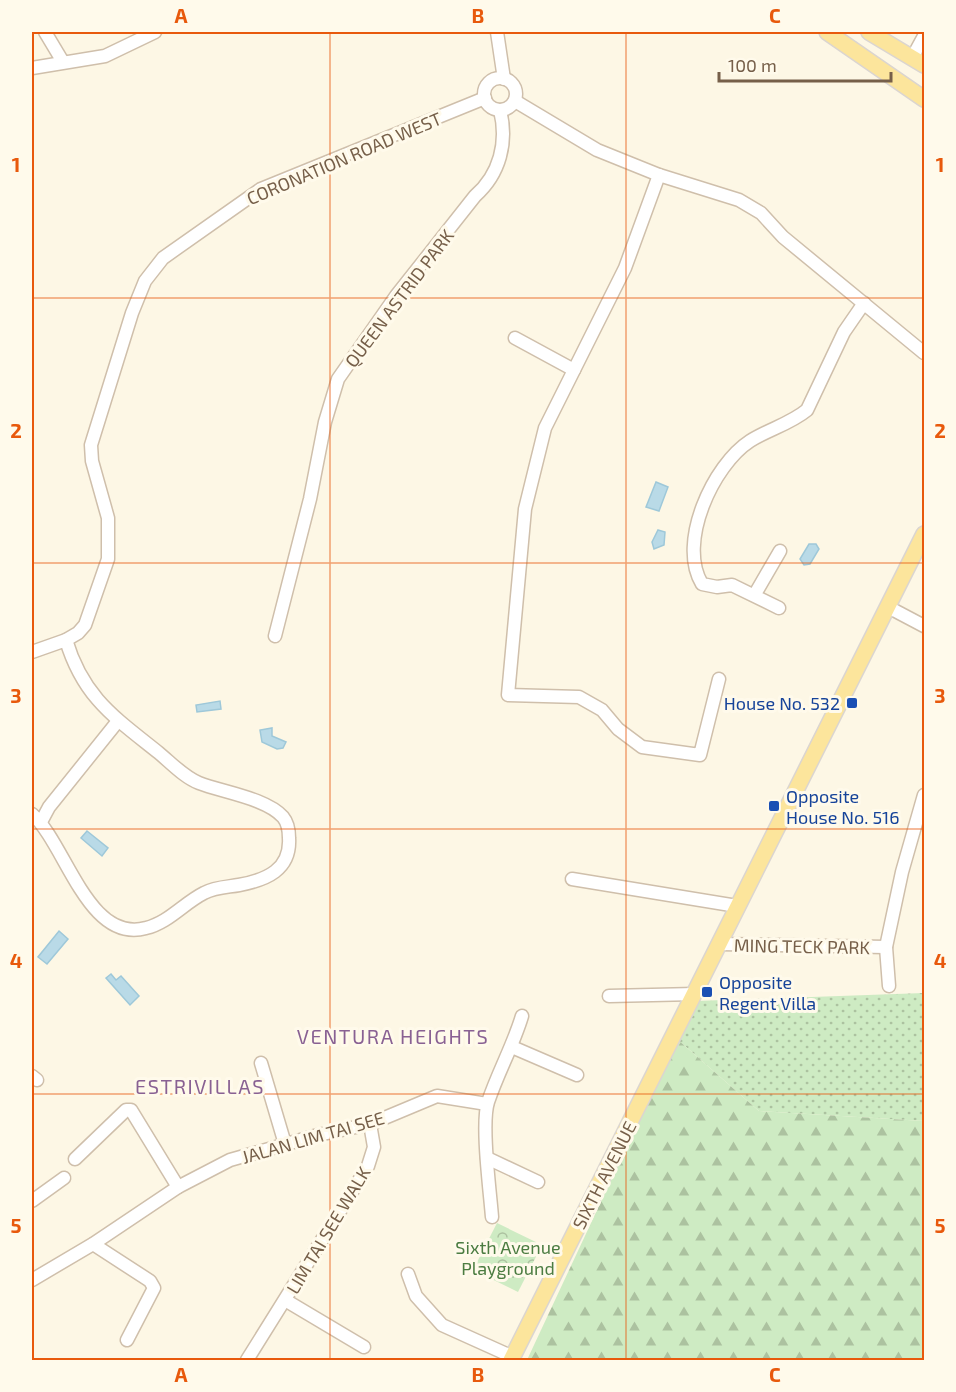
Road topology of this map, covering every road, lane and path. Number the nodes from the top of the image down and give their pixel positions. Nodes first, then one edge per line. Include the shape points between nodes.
1 (45, 32) edge
2 (155, 32) edge
3 (497, 32) edge
4 (827, 32) edge
5 (869, 32) edge
6 (924, 36) edge
7 (63, 62) junction
8 (918, 62) edge
9 (32, 68) edge
10 (504, 79) junction
11 (485, 98) junction
12 (924, 99) edge
13 (515, 100) junction
14 (500, 110) junction
15 (659, 175) junction
16 (864, 303) junction
17 (515, 338) dead end
18 (924, 352) edge
19 (574, 370) junction
20 (924, 534) edge
21 (780, 551) dead end
22 (755, 594) junction
23 (888, 607) junction
24 (779, 608) dead end
25 (924, 626) edge
26 (275, 636) dead end
27 (66, 640) junction
28 (32, 652) edge
29 (719, 679) dead end
30 (118, 721) junction
31 (924, 795) edge
32 (36, 818) edge
33 (573, 879) dead end
34 (737, 906) junction
35 (719, 944) junction
36 (886, 947) junction
37 (889, 986) dead end
38 (695, 994) junction
39 (609, 996) dead end
40 (522, 1016) dead end
41 (512, 1047) junction
42 (261, 1063) dead end
43 (577, 1075) dead end
44 (487, 1104) junction
45 (370, 1124) junction
46 (285, 1144) junction
47 (487, 1158) junction
48 (75, 1159) dead end
49 (64, 1178) dead end
50 (538, 1182) dead end
51 (178, 1187) junction
52 (32, 1201) edge
53 (492, 1217) dead end
54 (93, 1244) junction
55 (408, 1274) dead end
56 (32, 1280) edge
57 (285, 1300) junction
58 (127, 1340) dead end
59 (364, 1347) dead end
60 (512, 1359) edge
61 (247, 1360) edge

1 - 7 street
2 - 7 street via 105,56
3 - 10 street
4 - 12 main road
5 - 8 main road
6 - 8 street
7 - 9 street
10 - 11 street via 490,82
10 - 13 street via 514,86
11 - 14 street via 490,106
11 - 27 street, CORONATION ROAD WEST via 261,189 153,270 132,313 91,444 108,518 108,559 85,625
13 - 14 street
13 - 15 street via 597,150
14 - 26 street, QUEEN ASTRID PARK via 503,151 488,185 396,296 338,379
15 - 16 street via 739,201 761,213 783,237
15 - 19 street via 625,268
16 - 18 street
16 - 22 street via 844,332 807,410 749,442 724,466 694,531 694,564 702,584 732,585
17 - 19 street
19 - 29 street via 545,428 525,509 508,695 579,697 602,710 618,729 642,747 700,755
20 - 23 main road, SIXTH AVENUE
21 - 22 street
22 - 24 street
23 - 25 street
23 - 34 main road, SIXTH AVENUE
27 - 28 street, CORONATION ROAD WEST
27 - 30 street via 84,684
30 - 32 street
30 - 32 street via 196,782 265,804 282,816 288,828 289,852 279,869 257,882 204,893 148,928 127,930 113,925 96,911
31 - 36 street, MING TECK PARK
33 - 34 street
34 - 35 main road, SIXTH AVENUE
35 - 36 street, MING TECK PARK
35 - 38 main road, SIXTH AVENUE
36 - 37 street, MING TECK PARK
38 - 39 street
38 - 60 main road, SIXTH AVENUE
40 - 41 street
41 - 43 street
41 - 44 street
42 - 46 street
44 - 45 street, JALAN LIM TAI SEE via 437,1096
44 - 47 street
45 - 46 street, JALAN LIM TAI SEE
45 - 57 street, LIM TAI SEE WALK via 374,1147 369,1166
46 - 51 street, JALAN LIM TAI SEE via 230,1160
47 - 50 street
47 - 53 street
48 - 51 street via 126,1110 131,1110
49 - 52 street
51 - 54 street, JALAN LIM TAI SEE
54 - 56 street, JALAN LIM TAI SEE
54 - 58 street via 150,1281 154,1288
55 - 60 street, SIXTH AVENUE via 416,1296 442,1325
57 - 59 street, LIM TAI SEE WALK
57 - 61 street, LIM TAI SEE WALK

